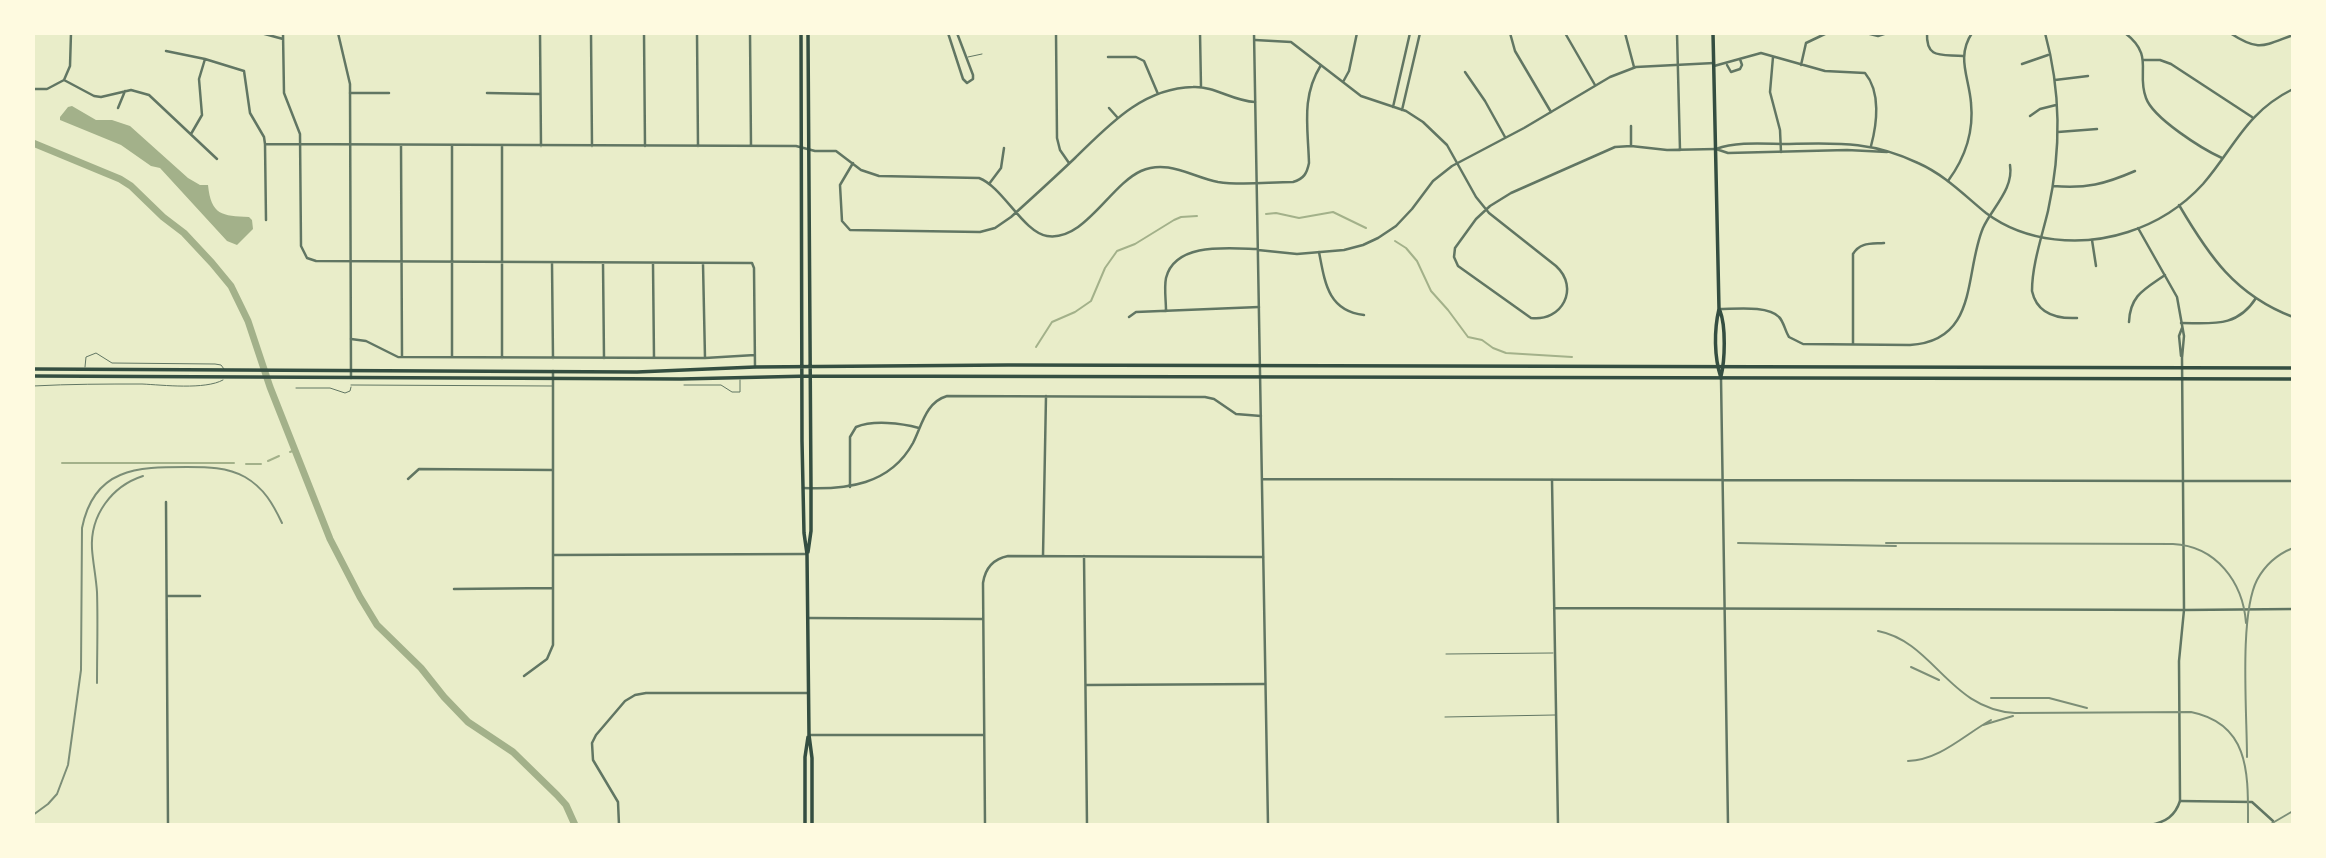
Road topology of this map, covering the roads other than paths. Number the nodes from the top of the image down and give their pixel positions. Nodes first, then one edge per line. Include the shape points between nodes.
1 (71, 33) edge
2 (261, 33) edge
3 (283, 33) edge
4 (338, 33) edge
5 (540, 33) edge
6 (591, 33) edge
7 (644, 33) edge
8 (697, 33) edge
9 (750, 33) edge
10 (801, 33) edge
11 (808, 33) edge
12 (948, 33) edge
13 (957, 33) edge
14 (1056, 33) edge
15 (1200, 33) edge
16 (1254, 33) edge
17 (1357, 33) edge
18 (1410, 33) edge
19 (1420, 33) edge
20 (1510, 33) edge
21 (1565, 33) edge
22 (1625, 33) edge
23 (1677, 33) edge
24 (1713, 33) edge
25 (1827, 33) edge
26 (1867, 33) edge
27 (1887, 33) edge
28 (1927, 33) edge
29 (2045, 33) edge
30 (2125, 33) edge
31 (2233, 34) edge
32 (1970, 35) edge
33 (2293, 35) edge
34 (283, 39) junction
35 (1255, 40) junction
36 (166, 51) dead end
37 (982, 54) dead end
38 (2050, 54) junction
39 (1963, 56) junction
40 (1108, 57) dead end
41 (1773, 57) junction
42 (965, 58) junction
43 (205, 59) junction
44 (957, 60) junction
45 (1740, 60) junction
46 (2143, 60) junction
47 (1678, 64) junction
48 (1714, 64) junction
49 (1727, 64) junction
50 (2022, 64) dead end
51 (1321, 65) junction
52 (1801, 65) junction
53 (1633, 67) junction
54 (1465, 72) dead end
55 (2088, 76) dead end
56 (64, 80) junction
57 (2055, 80) junction
58 (1343, 82) junction
59 (1595, 85) junction
60 (1201, 87) junction
61 (33, 89) edge
62 (2293, 89) edge
63 (125, 90) junction
64 (351, 93) junction
65 (389, 93) dead end
66 (487, 93) dead end
67 (540, 94) junction
68 (1158, 94) junction
69 (1256, 102) junction
70 (2057, 105) junction
71 (1393, 107) junction
72 (118, 108) dead end
73 (1109, 108) dead end
74 (1402, 110) junction
75 (1551, 112) junction
76 (2030, 116) dead end
77 (1117, 117) junction
78 (2252, 117) junction
79 (1631, 126) dead end
80 (2097, 129) dead end
81 (2058, 132) junction
82 (191, 134) junction
83 (1505, 137) junction
84 (265, 144) junction
85 (1782, 144) junction
86 (300, 145) junction
87 (351, 145) junction
88 (401, 145) junction
89 (452, 145) junction
90 (502, 146) junction
91 (541, 146) junction
92 (592, 146) junction
93 (645, 146) junction
94 (698, 146) junction
95 (751, 146) junction
96 (1630, 146) junction
97 (1871, 146) junction
98 (801, 148) junction
99 (1004, 148) dead end
100 (808, 149) junction
101 (1716, 149) junction
102 (1680, 150) junction
103 (1781, 152) junction
104 (1890, 153) junction
105 (2222, 158) junction
106 (217, 159) dead end
107 (853, 163) junction
108 (1069, 163) junction
109 (1458, 163) junction
110 (2010, 165) dead end
111 (2134, 171) dead end
112 (1948, 181) junction
113 (1257, 182) junction
114 (989, 184) junction
115 (2053, 186) junction
116 (2179, 205) junction
117 (1486, 210) junction
118 (1017, 212) junction
119 (1991, 216) junction
120 (266, 220) dead end
121 (2138, 228) junction
122 (2042, 237) junction
123 (2092, 240) junction
124 (1884, 243) dead end
125 (1258, 250) junction
126 (1319, 252) junction
127 (351, 261) junction
128 (401, 262) junction
129 (451, 262) junction
130 (502, 262) junction
131 (552, 262) junction
132 (603, 262) junction
133 (653, 263) junction
134 (703, 263) junction
135 (2096, 266) dead end
136 (2165, 275) junction
137 (2256, 298) junction
138 (1259, 307) junction
139 (1719, 309) junction
140 (1166, 311) junction
141 (1364, 315) dead end
142 (1129, 317) dead end
143 (2293, 317) edge
144 (2077, 318) dead end
145 (2129, 322) dead end
146 (2181, 323) junction
147 (351, 339) junction
148 (1853, 344) junction
149 (755, 355) junction
150 (402, 357) junction
151 (452, 357) junction
152 (502, 358) junction
153 (554, 358) junction
154 (604, 358) junction
155 (654, 358) junction
156 (705, 358) junction
157 (1260, 366) junction
158 (1717, 366) junction
159 (1724, 366) junction
160 (755, 367) junction
161 (801, 367) junction
162 (810, 367) junction
163 (2182, 367) junction
164 (2293, 368) edge
165 (33, 369) edge
166 (85, 369) junction
167 (225, 370) junction
168 (351, 371) junction
169 (553, 372) junction
170 (34, 376) edge
171 (801, 376) junction
172 (810, 376) junction
173 (85, 377) junction
174 (225, 377) junction
175 (740, 377) junction
176 (1261, 377) junction
177 (351, 378) junction
178 (1721, 378) junction
179 (553, 379) junction
180 (2182, 379) junction
181 (2293, 379) edge
182 (85, 384) junction
183 (351, 385) junction
184 (684, 385) dead end
185 (33, 386) edge
186 (553, 386) junction
187 (296, 388) dead end
188 (1046, 397) junction
189 (1261, 416) junction
190 (920, 428) junction
191 (553, 470) junction
192 (408, 479) dead end
193 (1262, 479) junction
194 (1552, 480) junction
195 (1722, 480) junction
196 (2183, 481) junction
197 (2293, 481) edge
198 (850, 487) junction
199 (803, 488) junction
200 (811, 489) junction
201 (166, 502) dead end
202 (807, 554) junction
203 (553, 555) junction
204 (1043, 556) junction
205 (1084, 556) junction
206 (1263, 557) junction
207 (552, 588) junction
208 (454, 589) dead end
209 (167, 596) junction
210 (200, 596) dead end
211 (1554, 608) junction
212 (1725, 609) junction
213 (2293, 609) edge
214 (2184, 610) junction
215 (808, 618) junction
216 (982, 619) junction
217 (1555, 653) junction
218 (1446, 654) dead end
219 (524, 676) dead end
220 (1265, 684) junction
221 (1086, 685) junction
222 (808, 693) junction
223 (1556, 715) junction
224 (1446, 717) dead end
225 (808, 735) junction
226 (984, 735) junction
227 (2180, 801) junction
228 (2273, 821) dead end
229 (168, 825) edge
230 (619, 825) edge
231 (804, 825) edge
232 (812, 825) edge
233 (985, 825) edge
234 (1087, 825) edge
235 (1268, 825) edge
236 (1558, 825) edge
237 (1728, 825) edge
238 (2068, 825) edge
239 (2091, 825) edge
240 (2150, 825) edge

1 - 56 street via 70,66
2 - 34 street
3 - 34 street
4 - 64 street
5 - 67 street
6 - 92 street
7 - 93 street
8 - 94 street
9 - 95 street
10 - 98 main road
11 - 100 main road
12 - 44 street
13 - 42 street
14 - 108 street via 1057,138
15 - 60 street
16 - 35 street
17 - 58 street
18 - 71 street
19 - 74 street
20 - 75 street via 1515,51
21 - 59 street
22 - 53 street
23 - 47 street
24 - 48 main road
25 - 52 street via 1806,43
26 - 27 street
28 - 39 street via 1932,52
29 - 38 street
30 - 46 street via 2135,41
31 - 33 street via 2262,47
32 - 39 street
34 - 86 street via 284,93 299,126
35 - 51 street via 1291,42
35 - 69 street
36 - 43 street
37 - 42 lane
38 - 50 street
38 - 57 street
39 - 112 street via 1971,126 1964,155
40 - 68 street via 1144,61
41 - 45 street via 1761,53
41 - 52 street
41 - 85 street via 1770,92
42 - 44 street
42 - 44 street via 973,79 967,83
43 - 82 street via 198,79 202,115
43 - 84 street via 244,71 250,113
45 - 49 street
45 - 49 street via 1740,69 1731,72
46 - 78 street via 2171,64
46 - 105 street via 2144,92 2153,111
47 - 48 street
47 - 53 street
47 - 102 street
48 - 49 street
48 - 101 main road
51 - 58 street
51 - 113 street via 1308,94 1308,163 1303,177 1293,182
52 - 97 street via 1863,73 1869,78 1876,109
53 - 59 street
54 - 83 street
55 - 57 street
56 - 61 street via 47,89
56 - 63 street via 94,96
57 - 70 street
58 - 71 street via 1367,99
59 - 75 street
60 - 68 street
60 - 69 street
62 - 78 street
63 - 72 street
63 - 82 street via 149,95
64 - 65 street
64 - 87 street
66 - 67 street
67 - 91 street
68 - 77 street
69 - 113 street
70 - 76 street
70 - 81 street
71 - 74 street
73 - 77 street
74 - 109 street via 1432,128
75 - 83 street
77 - 108 street
78 - 105 street
79 - 96 street
80 - 81 street
81 - 115 street
82 - 106 street
83 - 109 street
84 - 86 street
84 - 120 street
85 - 97 street
85 - 101 street
85 - 103 street
86 - 87 street
86 - 127 street via 301,246 305,257
87 - 88 street
87 - 127 street
88 - 89 street
88 - 128 street
89 - 90 street
89 - 129 street
90 - 91 street
90 - 130 street
91 - 92 street
92 - 93 street
93 - 94 street
94 - 95 street
95 - 98 street
96 - 102 street
96 - 117 street via 1611,148 1519,189
97 - 104 street
98 - 100 street
98 - 161 main road
99 - 114 street via 1001,168
100 - 107 street via 836,151
100 - 162 main road
101 - 102 street
101 - 103 street
101 - 139 main road
103 - 104 street
104 - 112 street via 1921,164
105 - 116 street
107 - 114 street via 878,176 974,177
107 - 118 street via 841,182 841,218 845,227 855,231 980,232 999,226
108 - 118 street
109 - 117 street
109 - 126 street via 1433,181 1407,216 1385,234 1357,247
110 - 119 street via 2010,177
111 - 115 street via 2095,186
112 - 119 street
113 - 118 street via 1220,182 1171,167 1148,169 1133,176 1073,232 1059,236 1039,233
113 - 125 street
114 - 118 street
115 - 122 street
116 - 121 street
116 - 137 street via 2214,261
117 - 117 street via 1562,272 1567,290 1561,308 1553,315 1525,316 1458,266 1456,246
119 - 122 street
119 - 148 street via 1981,235 1965,305 1950,328 1922,343
121 - 123 street
121 - 136 street
122 - 123 street
122 - 144 street via 2032,283 2034,298 2050,315
123 - 135 street
124 - 148 street via 1863,244 1853,254
125 - 126 street
125 - 138 street
125 - 140 street via 1196,250 1182,256 1167,276
126 - 141 street via 1337,305
127 - 128 street
127 - 147 street
128 - 129 street
128 - 150 street
129 - 130 street
129 - 151 street
130 - 131 street
130 - 152 street
131 - 132 street
131 - 153 street
132 - 133 street
132 - 154 street
133 - 134 street
133 - 155 street
134 - 149 street via 753,264
134 - 156 street
136 - 145 street via 2136,298
136 - 146 street via 2177,297
137 - 143 street
137 - 146 street via 2239,317 2228,321
138 - 140 street
138 - 157 street
139 - 148 street via 1772,312 1789,337 1799,343
139 - 158 main road
139 - 159 main road
140 - 142 street via 1136,312
146 - 163 street
147 - 150 street
147 - 168 street
149 - 156 street
149 - 160 street
150 - 151 street
151 - 152 street
152 - 153 street
153 - 154 street
154 - 155 street
155 - 156 street
157 - 158 main road
157 - 162 main road
157 - 176 street
158 - 159 main road
158 - 178 main road
159 - 163 main road
159 - 178 main road
160 - 161 main road
160 - 169 main road
161 - 162 main road
161 - 171 main road
162 - 172 main road
163 - 164 main road
163 - 180 street
165 - 166 main road
166 - 167 main road
166 - 167 lane via 86,357 96,353 113,363 215,364
167 - 168 main road
168 - 169 main road
168 - 177 street
169 - 179 street
170 - 173 main road
171 - 172 main road
171 - 175 main road
171 - 199 main road
172 - 176 main road
172 - 200 main road
173 - 174 main road
173 - 182 lane
174 - 177 main road
174 - 182 lane via 218,383 192,385
175 - 179 main road
175 - 184 lane via 740,392 722,385
176 - 178 main road
176 - 189 street
177 - 179 main road
177 - 183 lane
178 - 180 main road
178 - 195 street
179 - 186 street
180 - 181 main road
180 - 196 street
182 - 185 lane
183 - 186 lane
183 - 187 lane via 346,393
186 - 191 street
188 - 189 street via 1205,397 1236,414
188 - 190 street via 947,396 932,405
188 - 204 street
189 - 193 street
190 - 198 street via 895,465 873,480
190 - 198 street via 867,424 853,430
191 - 192 street via 419,469
191 - 203 street
193 - 194 street
193 - 206 street
194 - 195 street
194 - 211 street
195 - 196 street
195 - 212 street
196 - 197 street
196 - 214 street
198 - 200 street
199 - 200 street
199 - 202 main road
200 - 202 main road
201 - 209 street
202 - 203 street
202 - 215 main road
203 - 207 street
204 - 205 street
204 - 216 street via 1008,556 990,566 983,580
205 - 206 street
205 - 221 street
206 - 220 street
207 - 208 street
207 - 219 street via 551,653
209 - 210 street
209 - 229 street
211 - 212 street
211 - 217 street
212 - 214 street
212 - 237 street
213 - 214 street
214 - 227 street via 2179,661
215 - 216 street
215 - 222 main road
216 - 226 street
217 - 218 lane
217 - 223 street
220 - 221 street
220 - 235 street
221 - 234 street
222 - 225 main road
222 - 230 street via 646,693 625,701 598,732 591,749 594,763 617,798
223 - 224 lane
223 - 236 street
225 - 226 street
225 - 231 main road
225 - 232 main road
226 - 233 street
227 - 228 street via 2252,802
227 - 240 street via 2171,817
238 - 239 street

